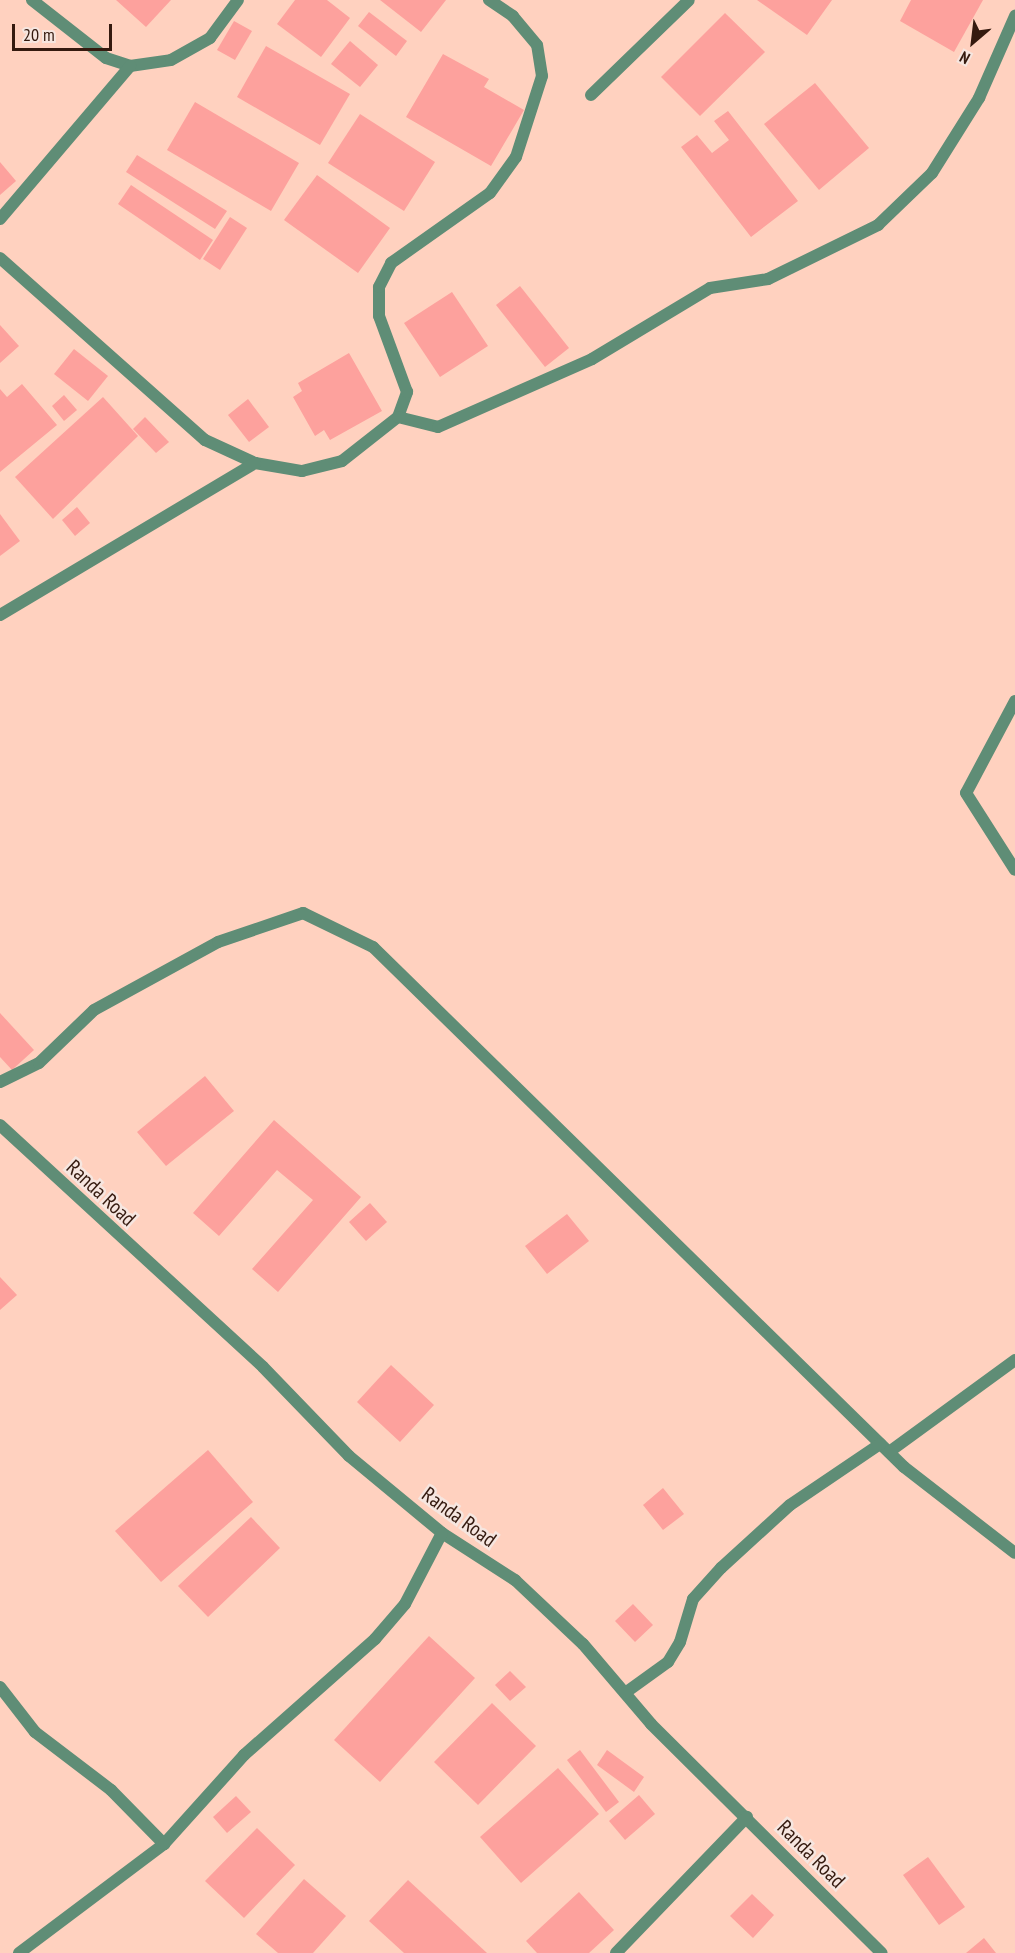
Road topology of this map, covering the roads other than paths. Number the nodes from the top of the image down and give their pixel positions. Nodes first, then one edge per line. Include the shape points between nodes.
1 (32, 0) edge
2 (238, 0) edge
3 (489, 0) edge
4 (689, 0) edge
5 (1015, 16) edge
6 (130, 66) junction
7 (591, 95) dead end
8 (0, 219) edge
9 (0, 258) edge
10 (398, 417) junction
11 (255, 464) junction
12 (0, 615) edge
13 (1015, 701) edge
14 (1015, 870) edge
15 (0, 1082) edge
16 (0, 1125) edge
17 (1015, 1360) edge
18 (885, 1448) junction
19 (442, 1533) junction
20 (1015, 1553) edge
21 (0, 1687) edge
22 (625, 1693) junction
23 (747, 1817) junction
24 (164, 1844) junction
25 (19, 1953) edge
26 (616, 1953) edge
27 (882, 1953) edge

1 - 6 street via 106,58
2 - 6 street via 210,38 171,60
3 - 10 street via 513,16 537,45 542,76 516,156 490,193 391,263 379,287 379,316 407,392
4 - 7 street
5 - 10 street via 979,98 932,173 878,225 768,279 710,288 592,359 438,427
6 - 8 street
9 - 11 street via 205,440
10 - 11 street via 342,461 302,471
11 - 12 street
13 - 14 street via 966,793
15 - 18 street via 39,1063 94,1010 218,942 303,914 373,947
16 - 19 street, Randa Road via 263,1367 349,1456
17 - 18 street
18 - 20 street
18 - 22 street via 790,1505 721,1568 693,1599 680,1642 668,1662
19 - 22 street, Randa Road via 515,1580 583,1644
19 - 24 street via 405,1604 375,1639 244,1755
21 - 24 street via 35,1732 111,1790
22 - 23 street, Randa Road
23 - 26 street
23 - 27 street, Randa Road
24 - 25 street

